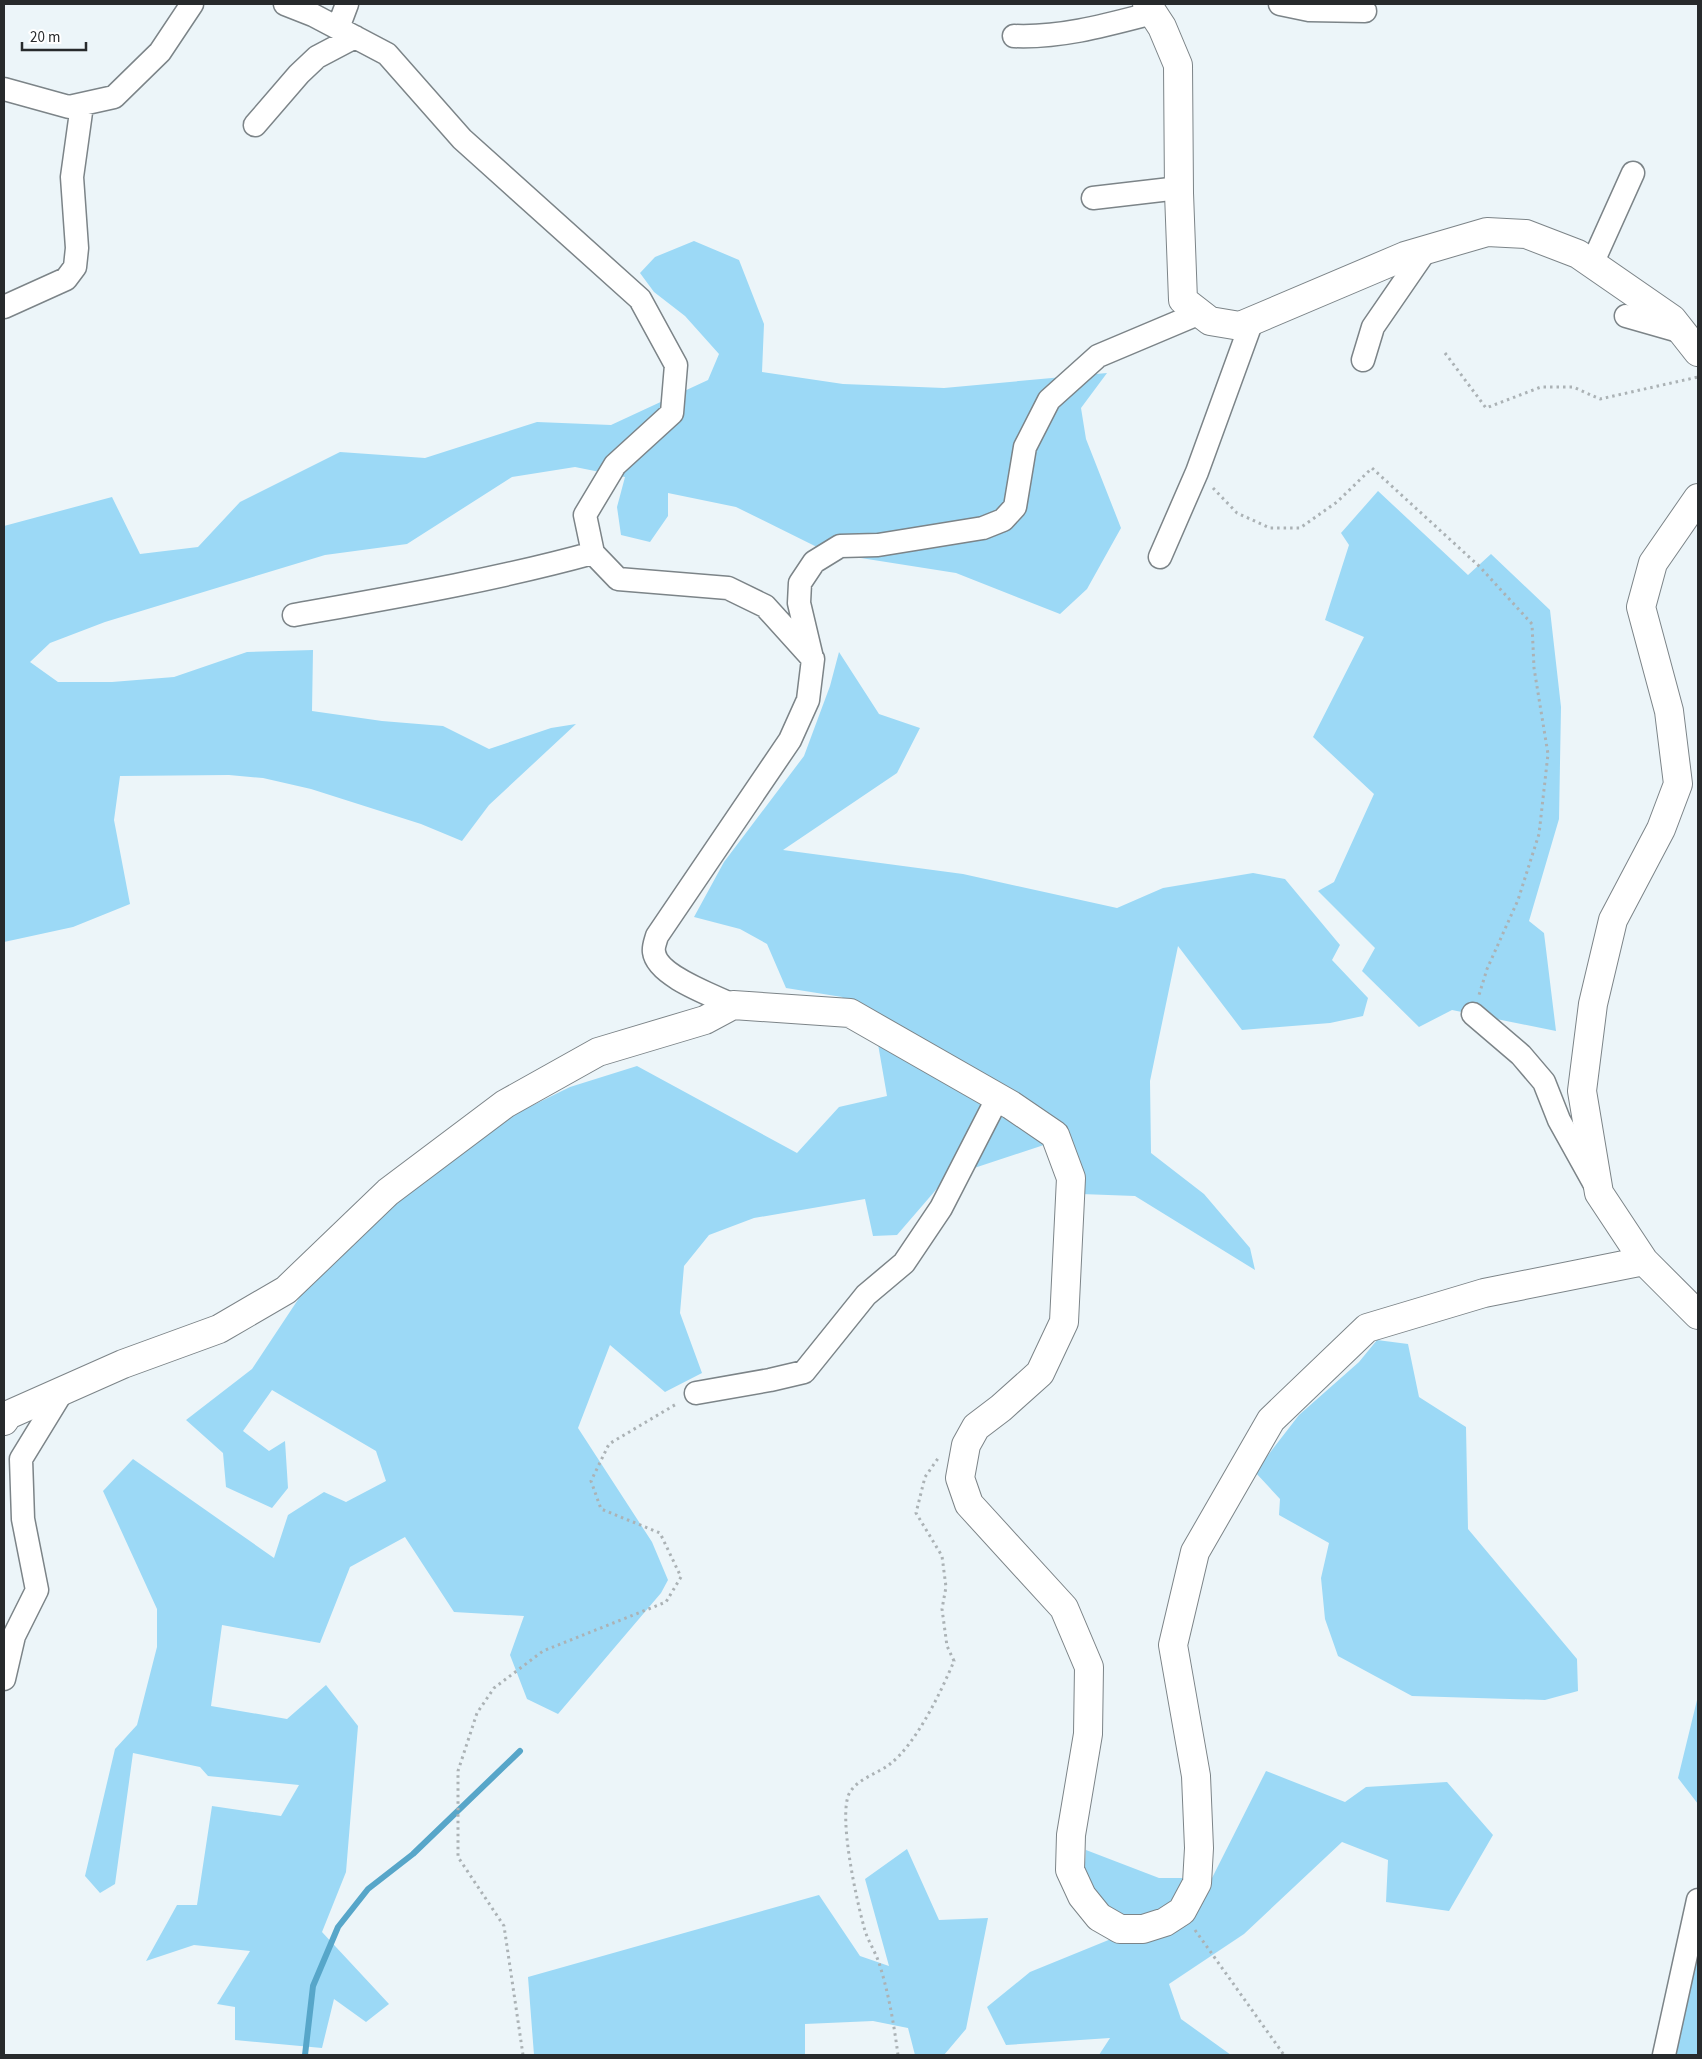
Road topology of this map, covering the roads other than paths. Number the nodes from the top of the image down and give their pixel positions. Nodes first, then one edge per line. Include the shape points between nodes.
1 (192, 4) edge
2 (285, 4) edge
3 (347, 4) edge
4 (1280, 4) edge
5 (1150, 9) edge
6 (1365, 11) dead end
7 (346, 32) junction
8 (1014, 36) dead end
9 (4, 89) edge
10 (82, 104) junction
11 (254, 125) dead end
12 (1633, 173) dead end
13 (1179, 188) junction
14 (1093, 198) dead end
15 (1426, 250) junction
16 (1592, 264) junction
17 (4, 307) edge
18 (1200, 313) junction
19 (1626, 316) dead end
20 (1252, 321) junction
21 (1694, 347) edge
22 (1363, 360) dead end
23 (1698, 498) edge
24 (593, 553) junction
25 (1160, 557) dead end
26 (294, 615) dead end
27 (812, 659) junction
28 (733, 1005) junction
29 (1473, 1014) road end
30 (998, 1097) junction
31 (1599, 1193) junction
32 (1644, 1261) junction
33 (1698, 1315) edge
34 (62, 1392) junction
35 (696, 1393) road end
36 (4, 1421) edge
37 (4, 1679) edge
38 (1698, 1900) edge
39 (1664, 2055) edge

1 - 10 street via 160,52 114,97
2 - 7 street
3 - 7 street
4 - 6 street via 1309,10
5 - 8 street via 1094,29 1036,37
5 - 13 street via 1162,27 1178,64
7 - 11 street via 299,74
7 - 24 street via 387,54 462,138 640,299 676,365 672,413 615,465 585,515
9 - 10 street via 69,107
10 - 17 street via 72,177 78,248 75,266 66,279
12 - 16 street
13 - 14 street
13 - 18 street via 1184,300
15 - 16 street via 1487,232 1526,234 1578,254
15 - 20 street
15 - 22 street via 1373,327
16 - 21 street via 1672,319
18 - 20 street via 1210,321 1240,326
18 - 27 street via 1098,356 1049,400 1025,446 1015,508 1003,520 983,528 878,545 840,546 814,562 800,583 799,603
19 - 21 street
20 - 25 street via 1197,472
23 - 31 street via 1653,563 1641,607 1669,711 1678,784 1661,829 1613,920 1593,1004 1582,1091
24 - 26 street via 442,589
24 - 27 street via 618,579 728,588 764,606
27 - 28 street via 808,700 790,740 657,936 654,952 661,967
28 - 30 street via 850,1013
28 - 34 street via 705,1020 598,1052 505,1104 388,1192 286,1290 219,1329 123,1364
29 - 31 street via 1521,1056 1544,1082 1559,1120
30 - 32 street via 1055,1135 1071,1178 1064,1322 1040,1372 976,1427 966,1446 960,1478 969,1504 1064,1608 1088,1667 1088,1734 1071,1836 1070,1870 1082,1896 1099,1917 1120,1929 1142,1929 1165,1922 1182,1911 1196,1883 1199,1848 1196,1776 1173,1645 1195,1552 1271,1420 1367,1328 1484,1293
30 - 35 street via 941,1208 904,1263 866,1295 804,1372
31 - 32 street
32 - 33 street
34 - 36 street via 8,1415
34 - 37 street via 21,1460 23,1519 37,1590 14,1636
38 - 39 street

